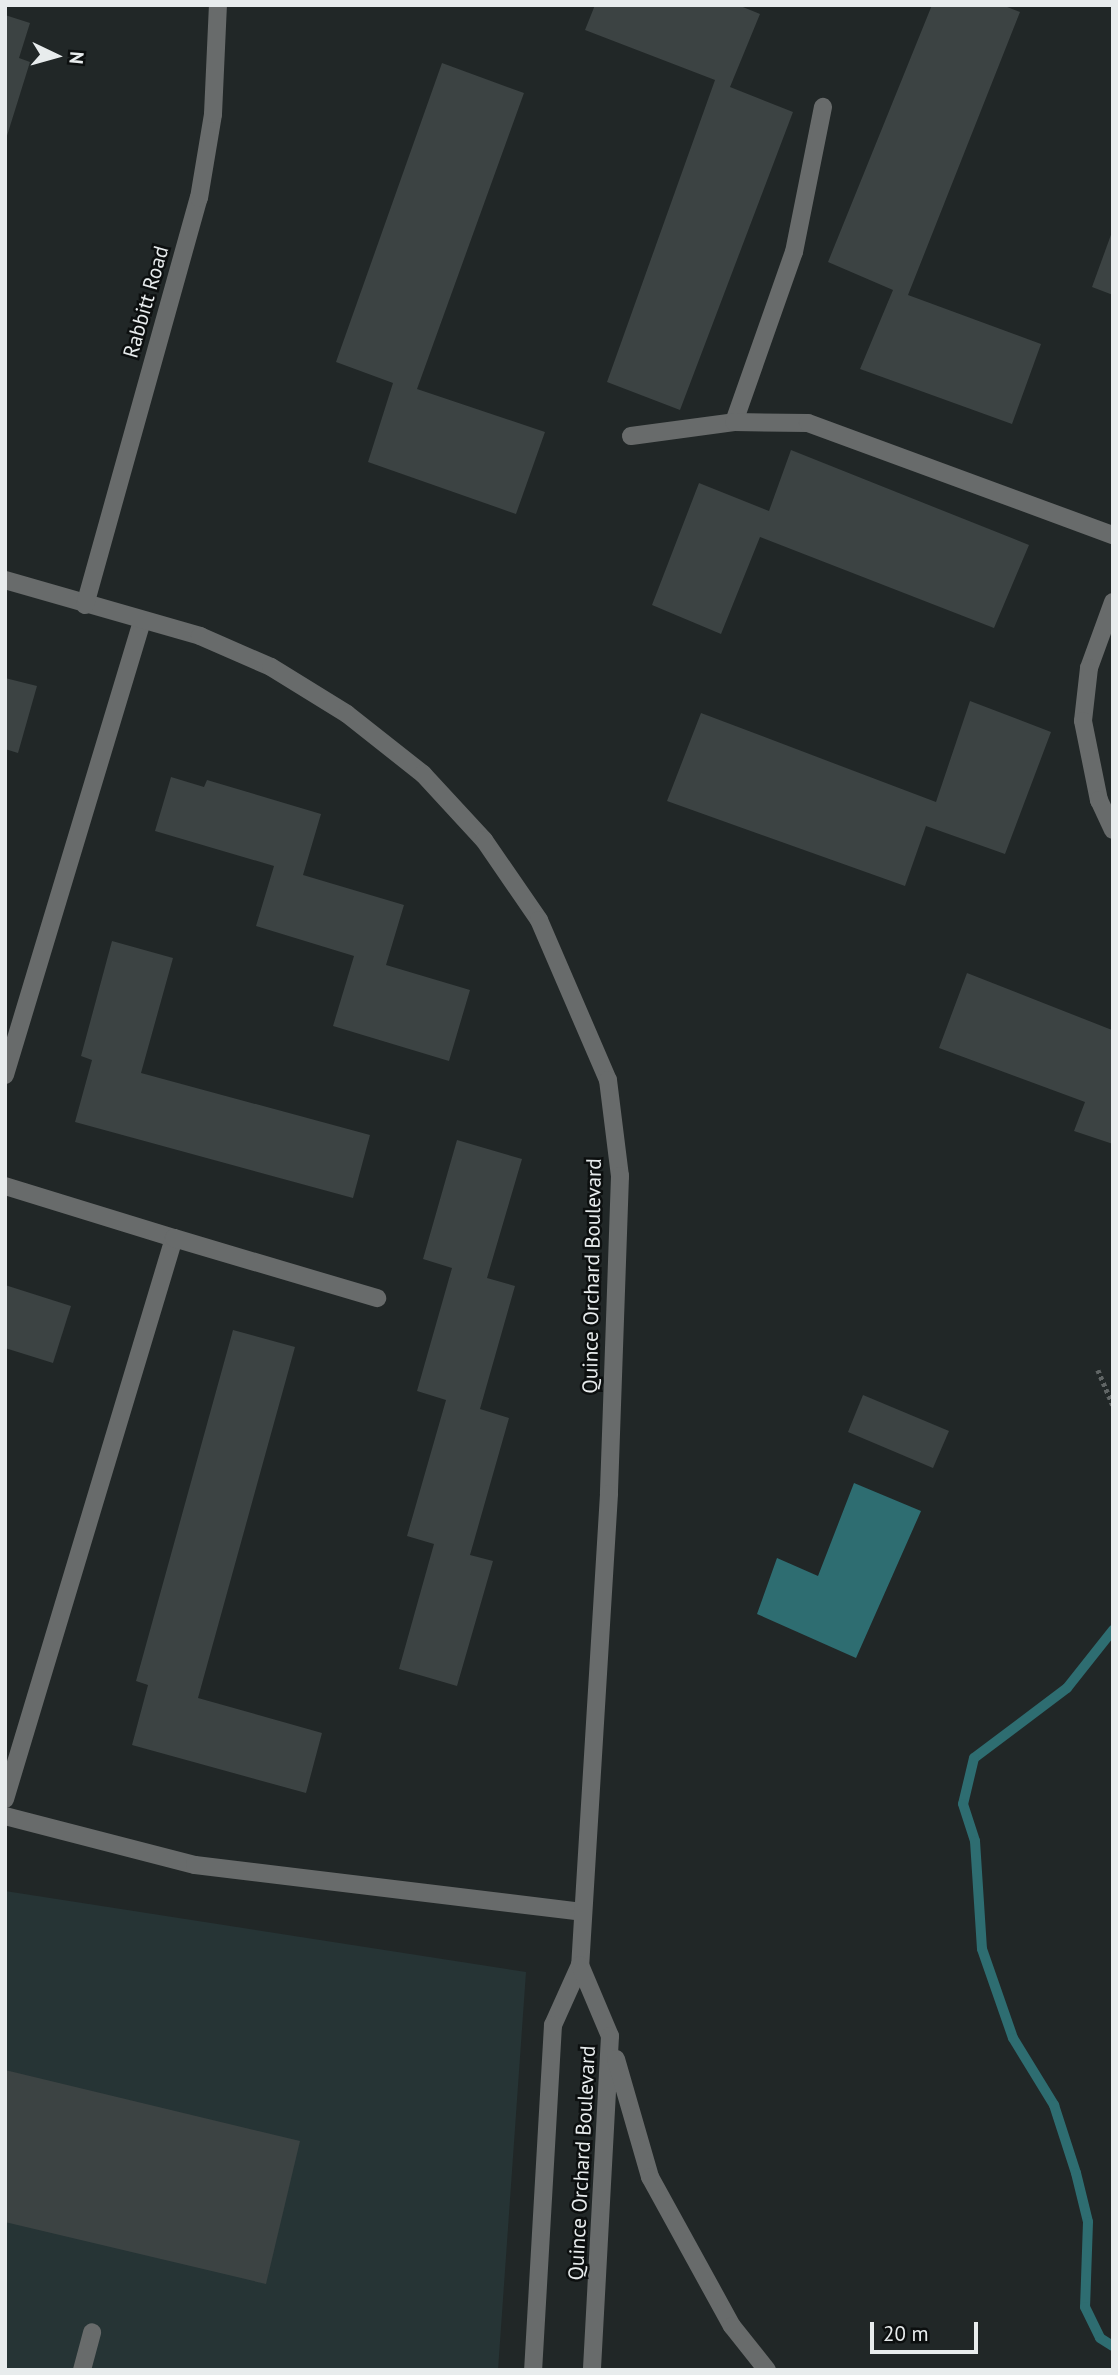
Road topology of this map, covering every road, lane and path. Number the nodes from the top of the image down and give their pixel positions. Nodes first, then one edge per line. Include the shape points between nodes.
1 (218, 5) edge
2 (823, 107) dead end
3 (734, 422) junction
4 (631, 436) dead end
5 (1113, 535) edge
6 (5, 580) edge
7 (1113, 602) edge
8 (85, 605) junction
9 (142, 620) junction
10 (1113, 830) edge
11 (5, 1075) edge
12 (5, 1186) edge
13 (174, 1238) junction
14 (377, 1298) dead end
15 (1098, 1370) dead end
16 (1113, 1405) edge
17 (5, 1799) edge
18 (5, 1816) edge
19 (582, 1912) junction
20 (580, 1965) junction
21 (610, 2036) junction
22 (92, 2332) dead end
23 (82, 2370) edge
24 (533, 2370) edge
25 (592, 2370) edge
26 (767, 2370) edge

1 - 8 street, Rabbitt Road via 213,114 199,198
2 - 3 street via 794,252
3 - 4 street
3 - 5 street via 774,419 831,428
6 - 8 street, Quince Orchard Boulevard
7 - 10 street via 1089,667 1083,721 1099,800
8 - 9 street, Quince Orchard Boulevard
9 - 11 street
9 - 19 street, Quince Orchard Boulevard via 271,667 347,714 423,774 484,840 539,920 608,1080 621,1175 609,1494
12 - 13 street
13 - 14 street
13 - 17 street
15 - 16 path
18 - 19 street via 195,1865
19 - 20 street, Quince Orchard Boulevard
20 - 21 street, Quince Orchard Boulevard
20 - 24 street, Quince Orchard Boulevard via 553,2025
21 - 25 street, Quince Orchard Boulevard
21 - 26 street via 650,2177 732,2326
22 - 23 street

